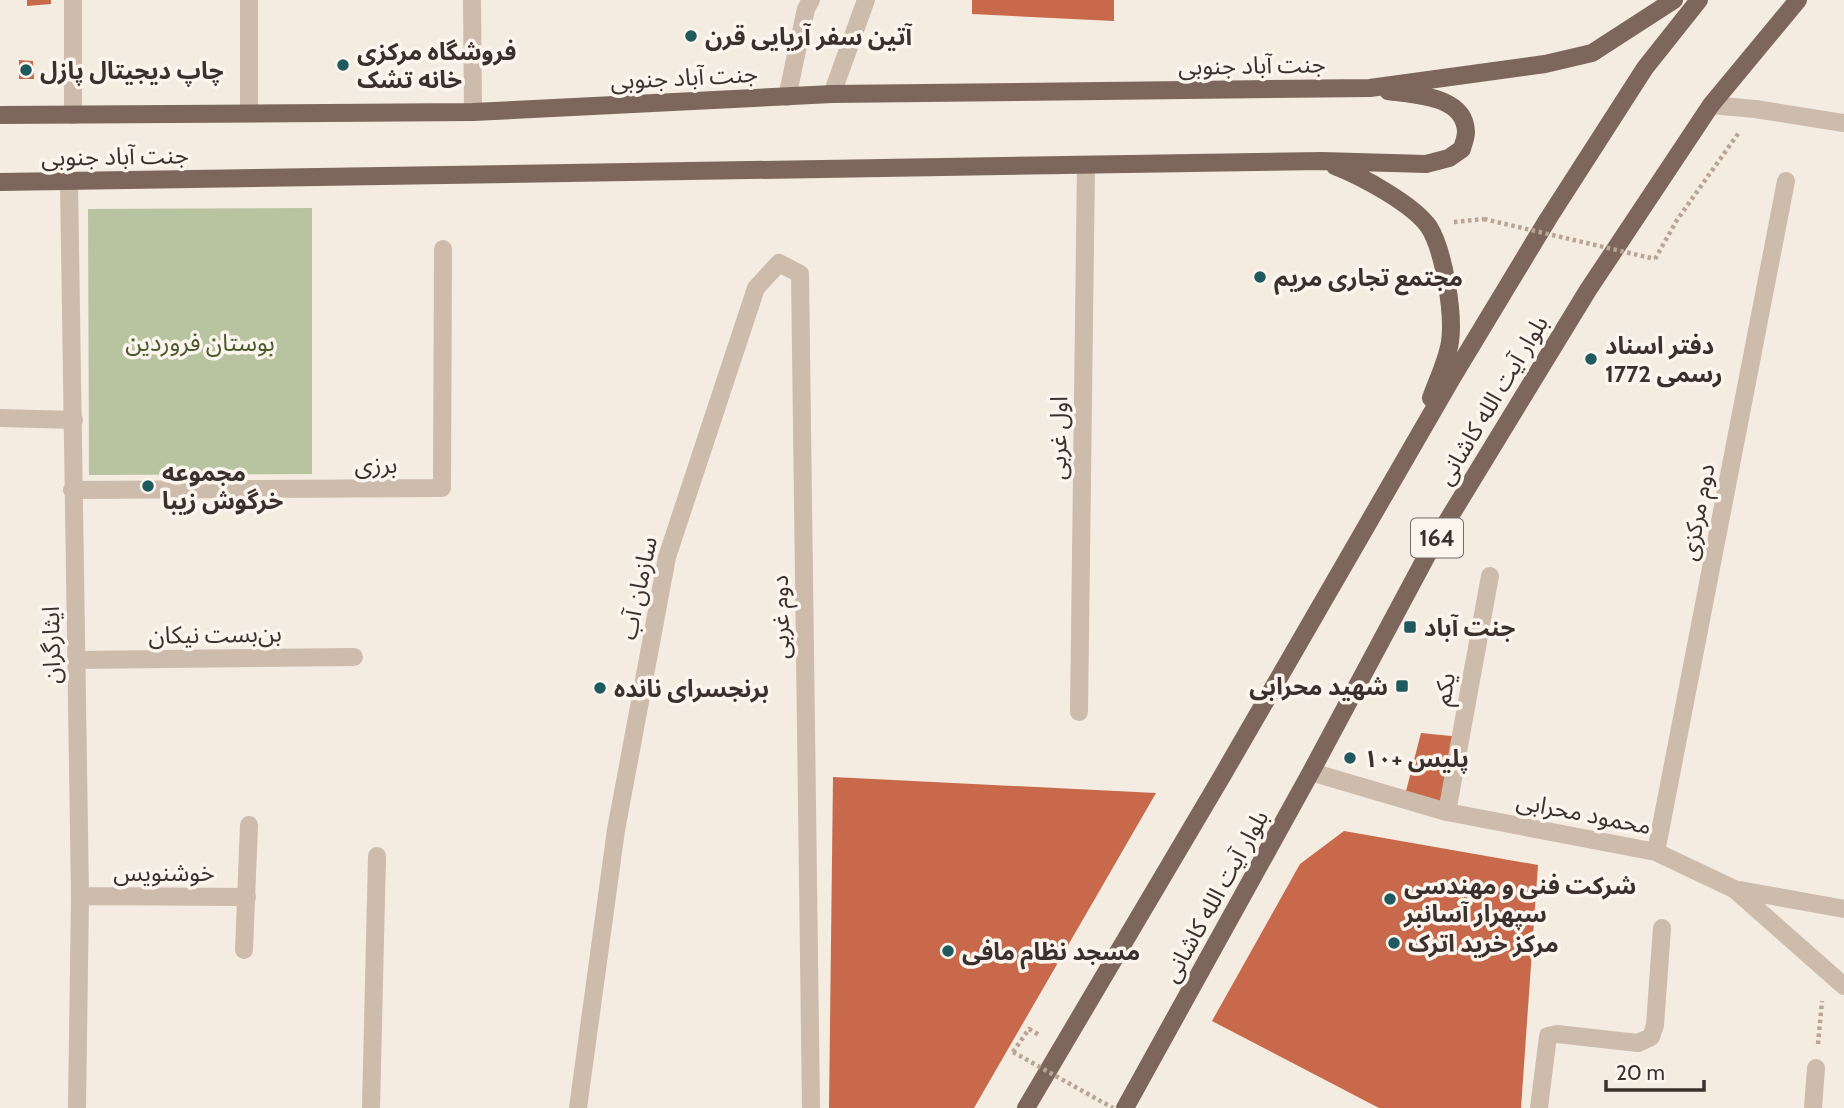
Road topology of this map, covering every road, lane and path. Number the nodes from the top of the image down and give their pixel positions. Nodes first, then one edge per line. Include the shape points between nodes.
1 (74, 0) edge
2 (249, 0) edge
3 (472, 0) edge
4 (811, 0) edge
5 (866, 0) edge
6 (1674, 0) edge
7 (1699, 0) edge
8 (1798, 0) edge
9 (1370, 88) junction
10 (832, 94) junction
11 (787, 97) junction
12 (1711, 105) junction
13 (1755, 109) junction
14 (249, 112) junction
15 (473, 112) junction
16 (0, 115) edge
17 (73, 115) junction
18 (1844, 123) edge
19 (1322, 161) junction
20 (1086, 165) junction
21 (1786, 181) dead end
22 (0, 182) edge
23 (69, 182) junction
24 (1460, 221) dead end
25 (443, 249) dead end
26 (779, 263) joint
27 (0, 418) edge
28 (74, 420) junction
29 (1388, 487) junction
30 (72, 490) junction
31 (1490, 576) dead end
32 (354, 657) dead end
33 (76, 660) junction
34 (1079, 712) dead end
35 (1311, 772) junction
36 (1447, 812) junction
37 (249, 825) dead end
38 (1656, 852) junction
39 (377, 856) dead end
40 (1734, 889) junction
41 (80, 896) junction
42 (247, 897) junction
43 (1844, 909) edge
44 (1662, 928) dead end
45 (244, 950) dead end
46 (1825, 969) junction
47 (1844, 986) edge
48 (1029, 1029) dead end
49 (1816, 1068) joint
50 (77, 1108) edge
51 (371, 1108) edge
52 (578, 1108) edge
53 (811, 1108) edge
54 (1026, 1108) edge
55 (1113, 1108) edge
56 (1125, 1108) edge
57 (1539, 1108) edge
58 (1813, 1108) edge

1 - 17 street
2 - 14 street
3 - 15 street
4 - 11 street
5 - 10 street
6 - 9 main road via 1592,52 1545,64
7 - 29 main road, بلوار آیت الله کاشانی / 164 via 1644,68
8 - 12 main road, بلوار آیت الله کاشانی / 164
9 - 10 main road, جنت آباد جنوبی
9 - 19 main road, جنت آباد جنوبی via 1443,100 1460,113 1466,132 1462,149 1426,164
10 - 11 main road, جنت آباد جنوبی
11 - 15 main road, جنت آباد جنوبی
12 - 13 street
12 - 35 main road, بلوار آیت الله کاشانی / 164 via 1588,290 1432,546
13 - 18 street
13 - 24 path, bridge via 1677,220 1656,259 1484,219
14 - 15 main road, جنت آباد جنوبی
14 - 17 main road, جنت آباد جنوبی
16 - 17 main road, جنت آباد جنوبی
19 - 20 main road, جنت آباد جنوبی
19 - 29 main road via 1360,175 1403,203 1429,227 1450,296 1450,343 1432,398
20 - 23 main road, جنت آباد جنوبی
20 - 34 street, اول غربی
21 - 38 street, دوم مرکزی
22 - 23 main road, جنت آباد جنوبی
23 - 28 street, ایثارگران
25 - 30 street, برزی via 442,488
26 - 52 street, سازمان آب via 757,288 667,557 616,830
26 - 53 street, دوم غربی via 800,274
27 - 28 street
28 - 30 street, ایثارگران
29 - 54 main road, بلوار آیت الله کاشانی / 164
30 - 33 street, ایثارگران
31 - 36 street, یکم
32 - 33 street, بن‌بست نیکان
33 - 41 street, ایثارگران
35 - 36 street, محمود محرابی
35 - 56 main road, بلوار آیت الله کاشانی / 164
36 - 38 street, محمود محرابی
37 - 42 street
38 - 40 street, محمود محرابی
39 - 51 street
40 - 43 street, محمود محرابی
40 - 46 street
41 - 42 street, خوشنویس
41 - 50 street, ایثارگران
42 - 45 street
44 - 57 street via 1651,1037 1638,1043 1548,1036
46 - 47 street
46 - 49 path
48 - 55 path, bridge via 1013,1052
49 - 58 street

